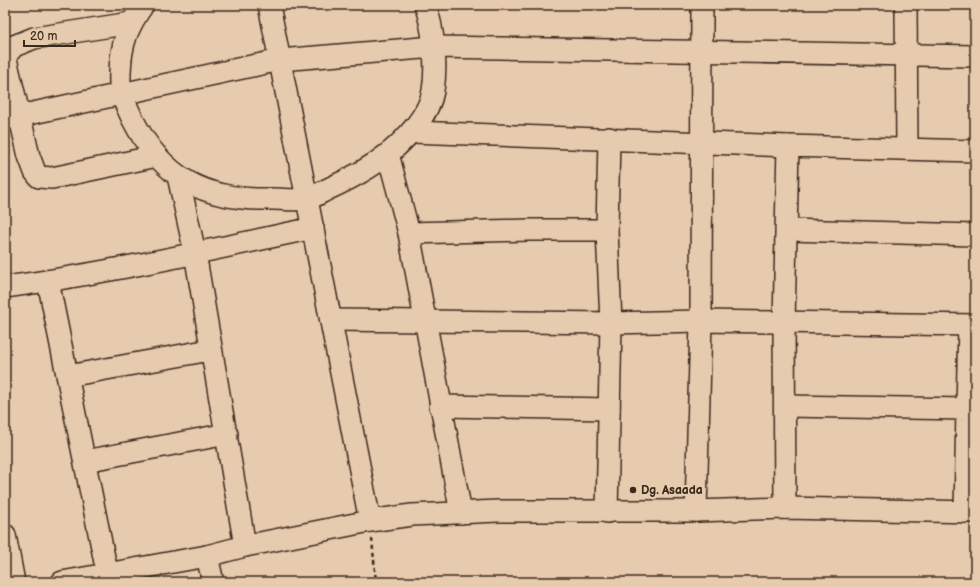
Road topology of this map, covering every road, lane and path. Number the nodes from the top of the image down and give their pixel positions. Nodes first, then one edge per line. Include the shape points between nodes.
1 (143, 5) edge
2 (269, 5) edge
3 (425, 5) edge
4 (702, 5) edge
5 (906, 5) edge
6 (131, 23) junction
7 (434, 47) junction
8 (701, 51) junction
9 (906, 55) junction
10 (975, 56) edge
11 (280, 60) junction
12 (121, 95) junction
13 (13, 118) edge
14 (411, 132) junction
15 (609, 138) junction
16 (700, 144) junction
17 (788, 146) junction
18 (907, 149) junction
19 (975, 150) edge
20 (388, 154) junction
21 (157, 156) junction
22 (178, 176) junction
23 (307, 199) junction
24 (313, 228) junction
25 (608, 230) junction
26 (787, 230) junction
27 (409, 233) junction
28 (975, 235) edge
29 (195, 253) junction
30 (48, 281) junction
31 (5, 288) edge
32 (331, 320) junction
33 (425, 321) junction
34 (701, 321) junction
35 (784, 322) junction
36 (610, 323) junction
37 (972, 325) edge
38 (210, 350) junction
39 (68, 376) junction
40 (440, 406) junction
41 (785, 406) junction
42 (967, 408) junction
43 (609, 409) junction
44 (227, 434) junction
45 (85, 461) junction
46 (785, 508) junction
47 (696, 511) junction
48 (606, 512) junction
49 (970, 512) edge
50 (460, 513) junction
51 (370, 521) junction
52 (5, 535) edge
53 (245, 546) junction
54 (207, 556) junction
55 (108, 577) edge
56 (14, 582) edge
57 (62, 582) edge
58 (213, 582) edge
59 (376, 582) edge

1 - 6 street
2 - 11 street
3 - 7 street
4 - 8 street
5 - 9 street
6 - 12 street via 121,51
6 - 13 street via 34,38 14,46 6,59
7 - 8 street
7 - 11 street
7 - 14 street via 433,92 423,115
8 - 9 street
8 - 16 street
9 - 10 street
9 - 18 street
11 - 12 street
11 - 23 street
12 - 13 street
12 - 21 street via 140,133
13 - 21 street via 39,177 52,178
14 - 15 street
14 - 20 street
15 - 16 street
15 - 25 street
16 - 17 street
16 - 34 street
17 - 18 street
17 - 26 street
18 - 19 street
20 - 23 street via 346,181
20 - 27 street
21 - 22 street
22 - 23 street via 213,194 246,200
22 - 29 street
23 - 24 street
24 - 29 street
24 - 32 street
25 - 27 street
25 - 36 street
26 - 28 street
26 - 35 street
27 - 33 street
29 - 30 street
29 - 38 street
30 - 31 street
30 - 39 street
32 - 33 street
32 - 51 street
33 - 36 street
33 - 40 street
34 - 35 street
34 - 36 street
34 - 47 street
35 - 37 street
35 - 41 street
36 - 43 street
37 - 42 street
38 - 39 street
38 - 44 street
39 - 45 street
40 - 43 street
40 - 50 street
41 - 42 street
41 - 46 street
42 - 49 street
43 - 48 street
44 - 45 street
44 - 53 street
45 - 55 street
46 - 47 street
46 - 49 street
47 - 48 street
48 - 50 street
50 - 51 street via 412,515
51 - 53 street
51 - 59 path
52 - 56 street
53 - 54 street
54 - 55 street
54 - 58 street
55 - 57 street

